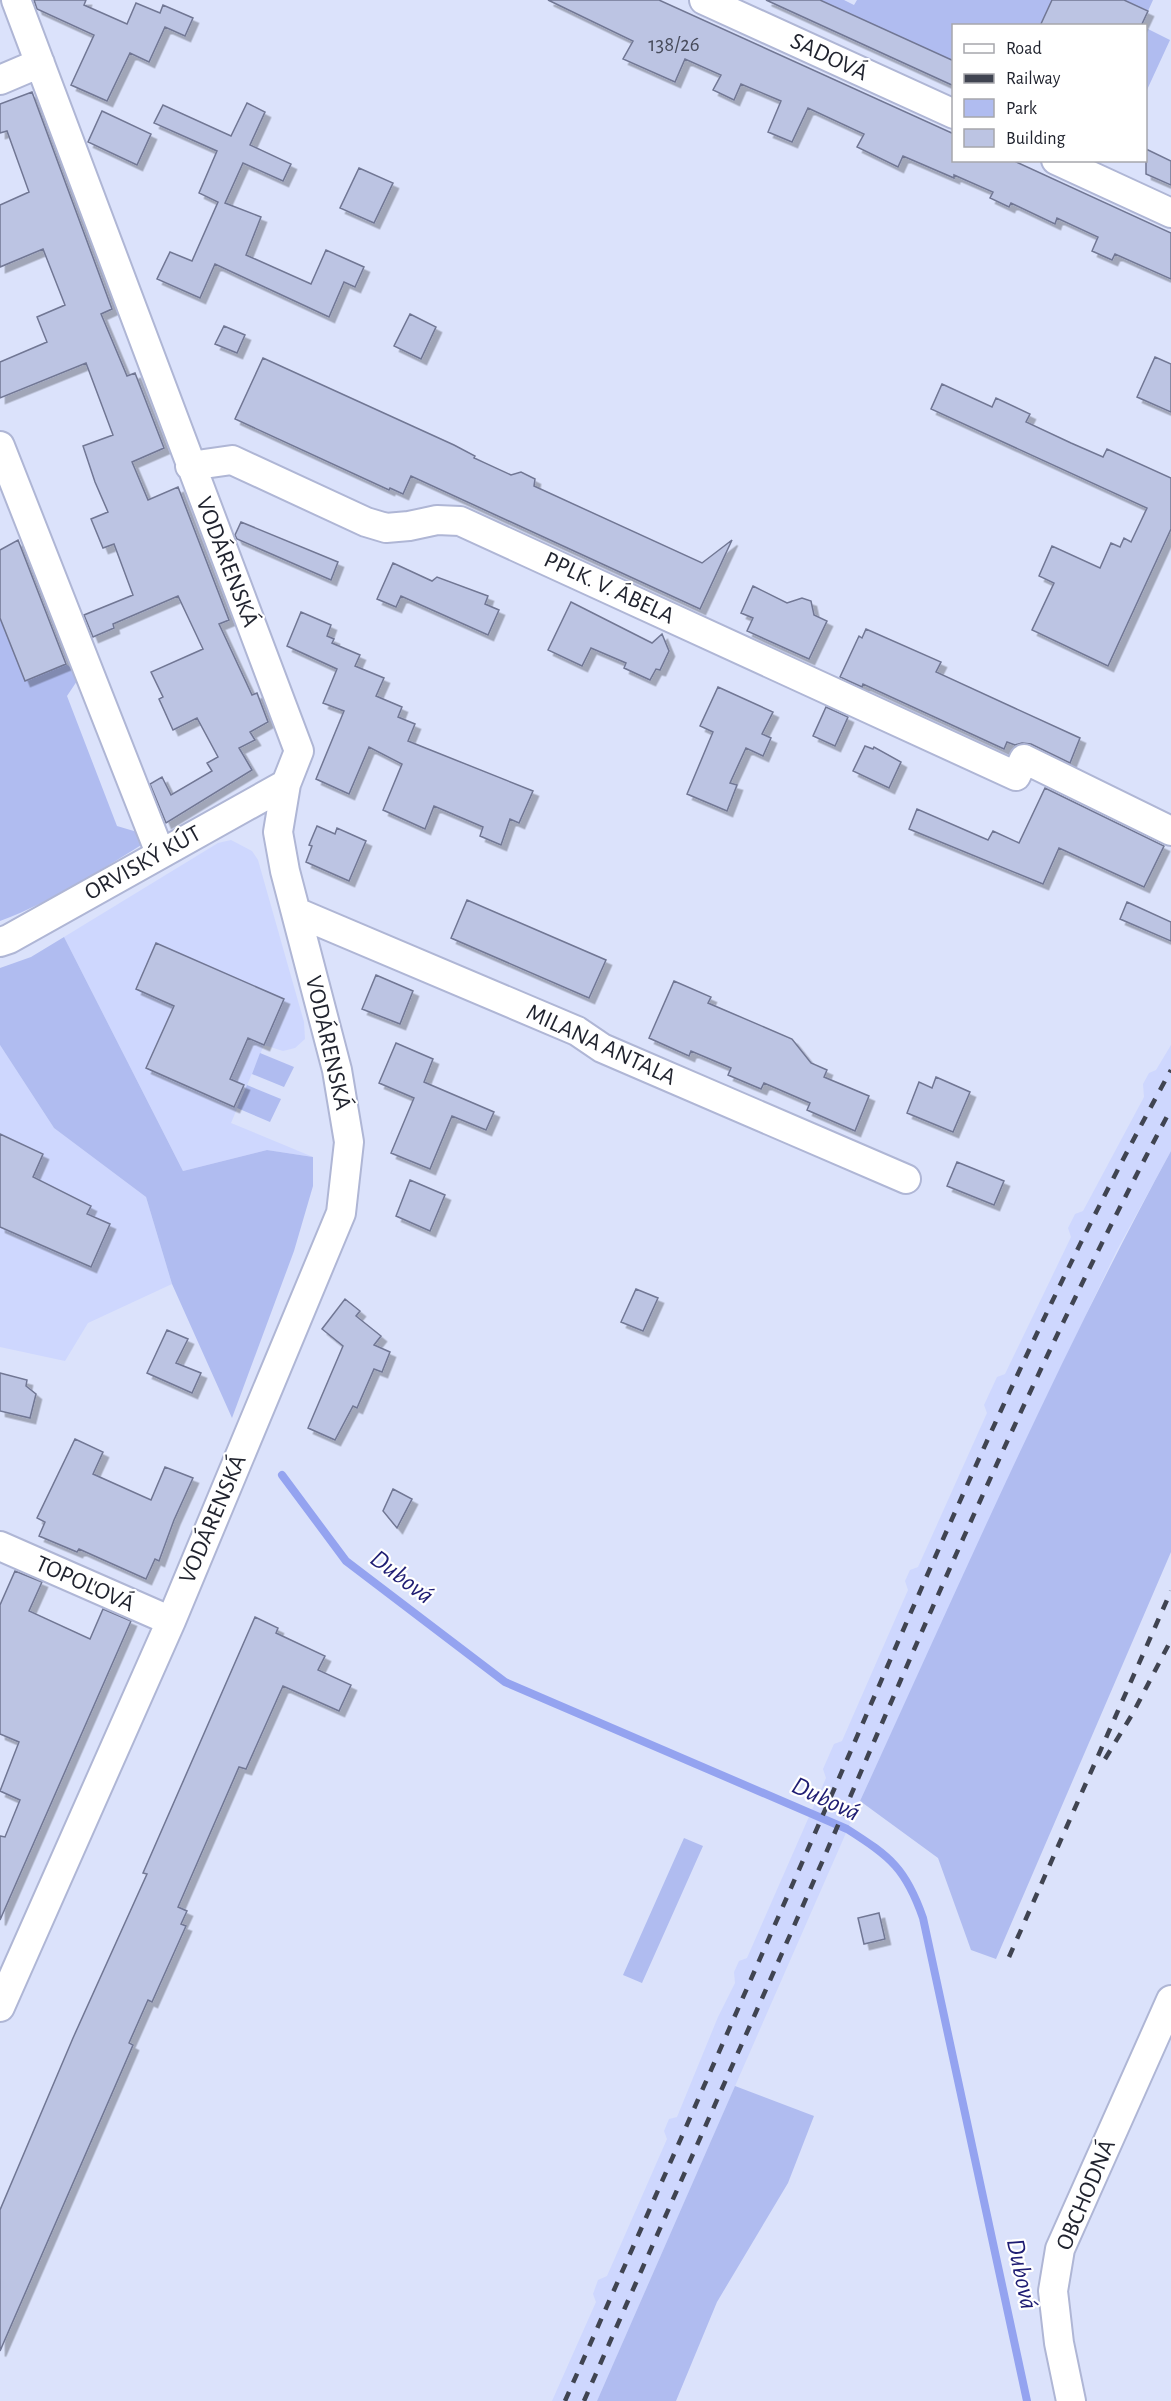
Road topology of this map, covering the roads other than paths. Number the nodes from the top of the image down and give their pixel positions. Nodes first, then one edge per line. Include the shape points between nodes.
1 (16, 0) edge
2 (704, 0) edge
3 (40, 63) junction
4 (0, 80) edge
5 (952, 113) edge
6 (1060, 162) edge
7 (1171, 213) edge
8 (0, 447) edge
9 (190, 466) junction
10 (286, 784) junction
11 (1171, 831) edge
12 (160, 853) junction
13 (296, 912) junction
14 (0, 942) edge
15 (906, 1179) dead end
16 (0, 1546) edge
17 (171, 1621) junction
18 (1171, 2000) edge
19 (0, 2007) edge
20 (1071, 2401) edge

1 - 3 street, VODÁRENSKÁ
2 - 5 street, SADOVÁ
3 - 4 street
3 - 9 street, VODÁRENSKÁ
6 - 7 street
8 - 12 street
9 - 10 street, VODÁRENSKÁ via 299,751
9 - 11 street, PPLK. V. ÁBELA via 232,460 386,528 437,520 460,521 1016,776 1024,759
10 - 12 street, ORVISKÝ KÚT
10 - 13 street, VODÁRENSKÁ via 278,832
12 - 14 street, ORVISKÝ KÚT
13 - 15 street, MILANA ANTALA via 577,1031 602,1048
13 - 17 street, VODÁRENSKÁ via 338,1070 349,1142 341,1213
16 - 17 street, TOPOĽOVÁ
17 - 19 street, VODÁRENSKÁ
18 - 20 street, OBCHODNÁ via 1060,2249 1053,2291

